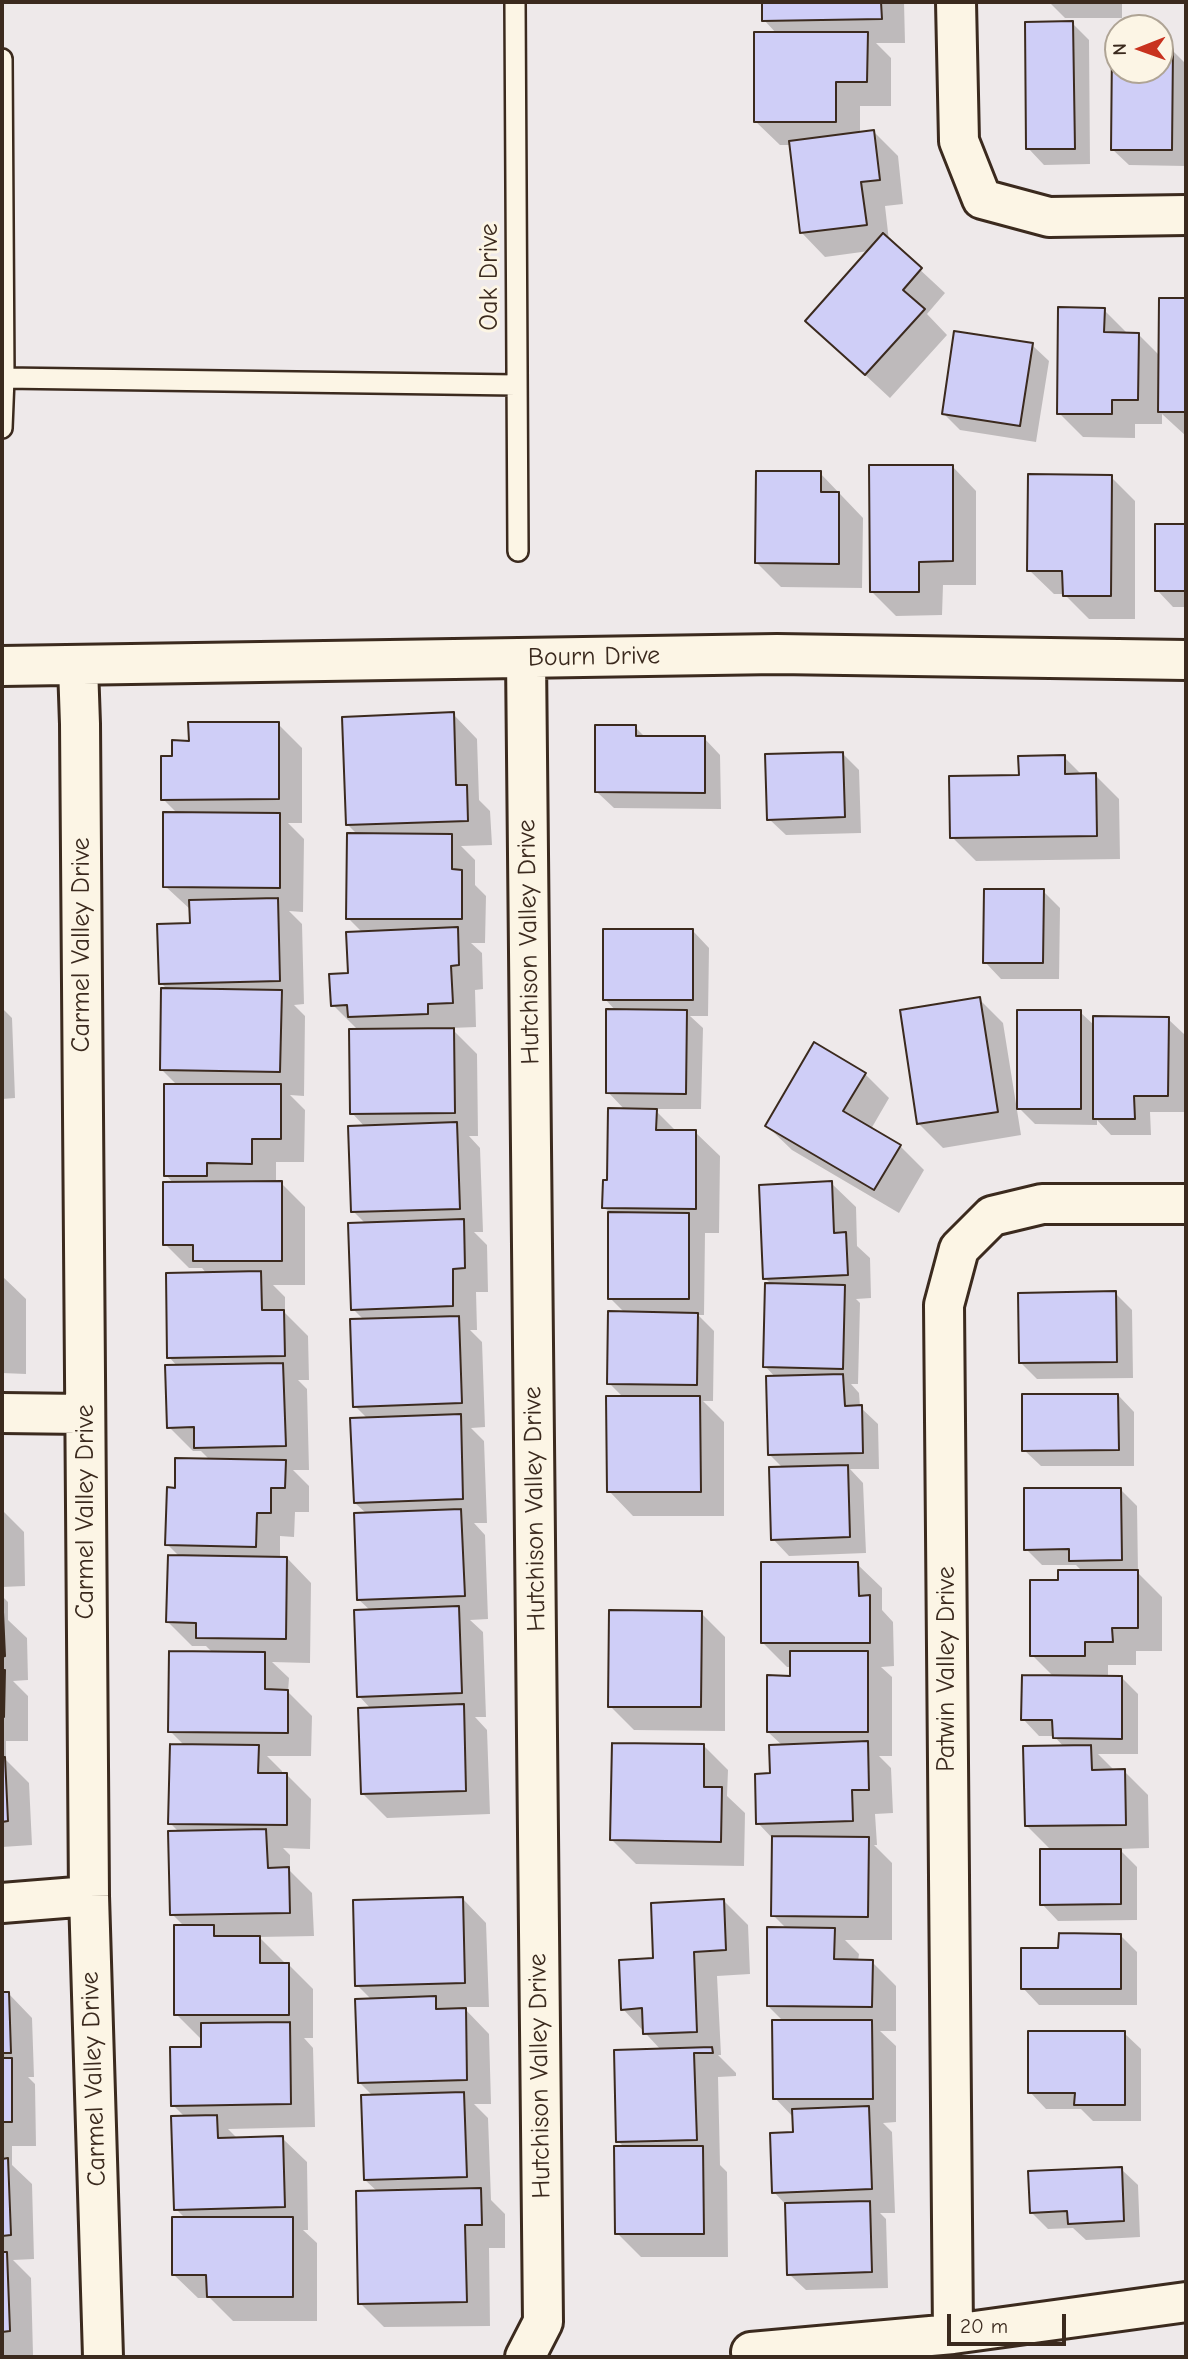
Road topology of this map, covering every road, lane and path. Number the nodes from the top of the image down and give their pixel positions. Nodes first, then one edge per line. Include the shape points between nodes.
1 (515, 2) edge
2 (956, 2) edge
3 (2, 59) edge
4 (1186, 215) edge
5 (4, 378) junction
6 (516, 385) junction
7 (2, 428) edge
8 (518, 551) dead end
9 (526, 657) junction
10 (1186, 660) edge
11 (2, 666) edge
12 (78, 666) junction
13 (1186, 1204) edge
14 (2, 1413) edge
15 (85, 1414) junction
16 (89, 1896) junction
17 (2, 1903) edge
18 (1186, 2302) edge
19 (953, 2334) junction
20 (751, 2352) dead end
21 (103, 2357) edge
22 (526, 2357) edge

1 - 6 lane, Oak Drive
2 - 4 street via 959,141 982,199 1049,217
3 - 5 lane
5 - 6 lane
5 - 7 lane
6 - 8 lane, Oak Drive
9 - 10 street, Bourn Drive via 777,654
9 - 12 street, Bourn Drive
9 - 22 street, Hutchison Valley Drive via 543,2322
11 - 12 street, Bourn Drive
12 - 15 street, Carmel Valley Drive
13 - 19 street, Patwin Valley Drive via 1042,1204 992,1216 959,1249 944,1305
14 - 15 street
15 - 16 street, Carmel Valley Drive
16 - 17 street
16 - 21 street, Carmel Valley Drive
18 - 19 street
19 - 20 street

